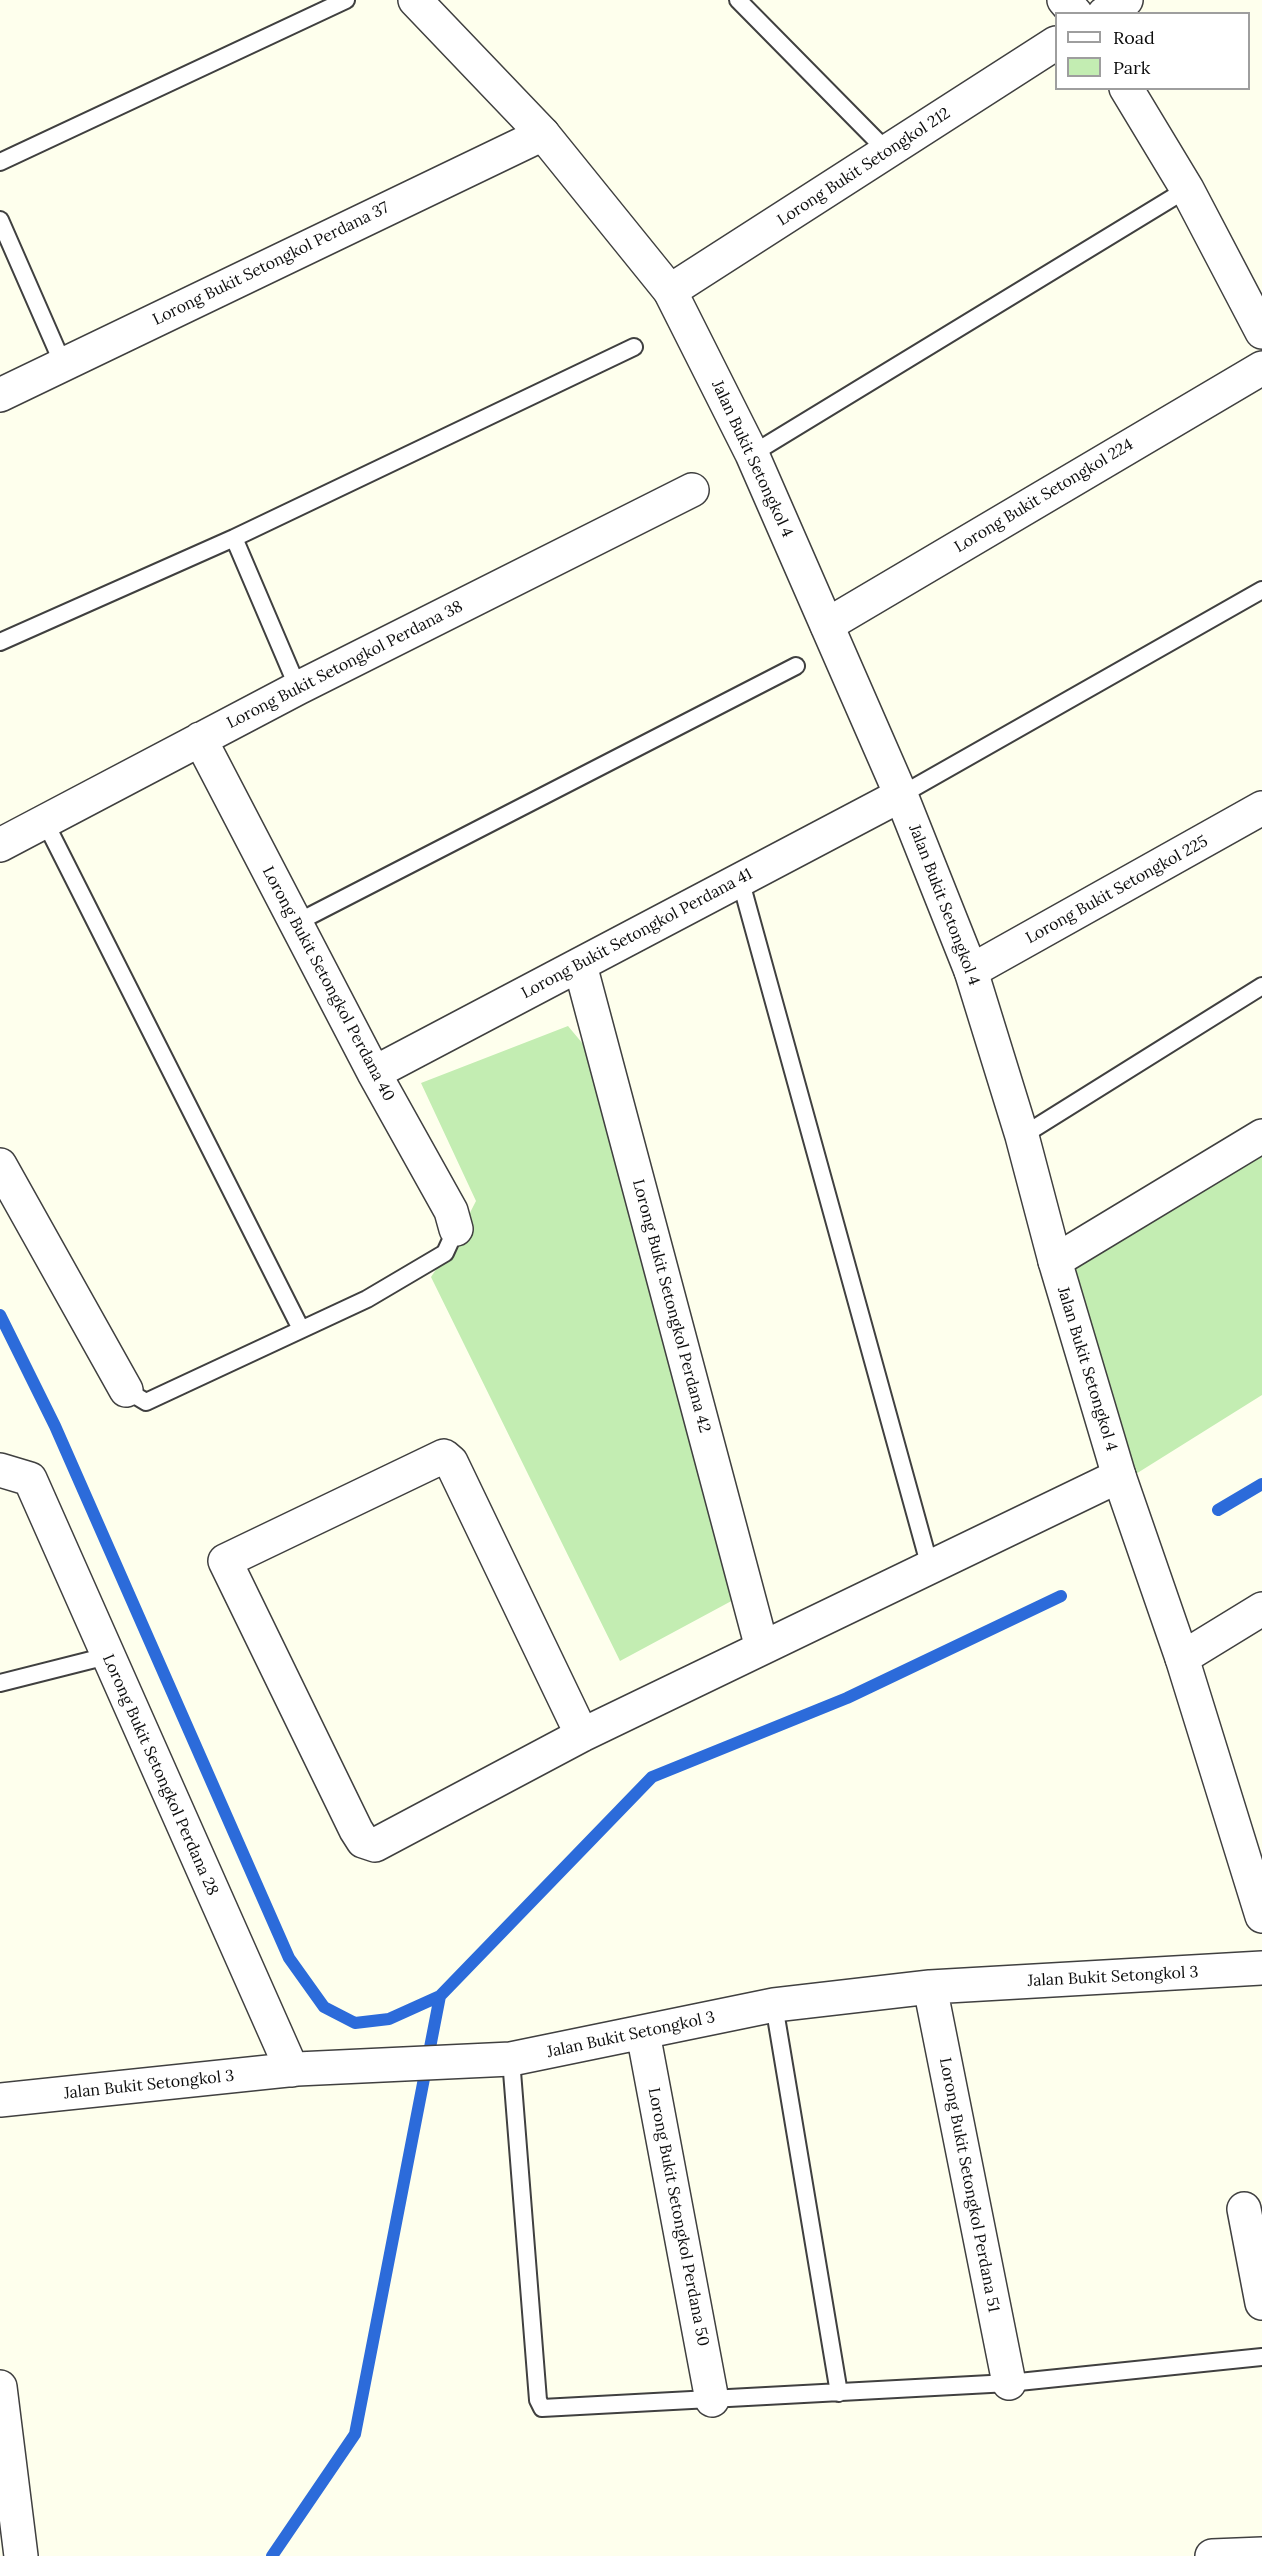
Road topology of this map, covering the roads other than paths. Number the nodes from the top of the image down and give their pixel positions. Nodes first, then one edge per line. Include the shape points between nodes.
1 (346, 0) edge
2 (415, 0) edge
3 (738, 0) edge
4 (1064, 0) edge
5 (1126, 0) edge
6 (1074, 12) edge
7 (1107, 12) edge
8 (1055, 44) edge
9 (1127, 90) edge
10 (543, 135) junction
11 (888, 152) junction
12 (0, 162) edge
13 (1187, 189) junction
14 (0, 220) edge
15 (670, 291) junction
16 (1262, 332) edge
17 (634, 347) dead end
18 (63, 364) junction
19 (1262, 368) edge
20 (0, 395) edge
21 (752, 454) junction
22 (692, 490) dead end
23 (234, 538) junction
24 (1262, 590) edge
25 (827, 625) junction
26 (0, 642) edge
27 (796, 666) dead end
28 (298, 688) junction
29 (200, 739) junction
30 (901, 795) junction
31 (1262, 808) edge
32 (45, 822) junction
33 (0, 845) edge
34 (740, 879) junction
35 (296, 923) junction
36 (580, 965) junction
37 (971, 971) junction
38 (1262, 986) edge
39 (374, 1073) junction
40 (1022, 1136) junction
41 (1262, 1136) edge
42 (0, 1165) edge
43 (456, 1229) joint
44 (1055, 1261) junction
45 (301, 1329) junction
46 (126, 1389) joint
47 (15, 1475) edge
48 (1119, 1476) junction
49 (930, 1567) junction
50 (1262, 1609) edge
51 (762, 1648) junction
52 (107, 1656) junction
53 (1182, 1658) junction
54 (0, 1683) edge
55 (582, 1735) junction
56 (1262, 1916) edge
57 (1262, 1968) edge
58 (930, 1987) junction
59 (774, 2005) junction
60 (643, 2033) junction
61 (511, 2059) junction
62 (294, 2070) junction
63 (0, 2100) edge
64 (1244, 2209) dead end
65 (1262, 2303) edge
66 (1262, 2357) edge
67 (1009, 2383) junction
68 (0, 2387) edge
69 (839, 2393) junction
70 (712, 2400) junction
71 (1262, 2554) edge
72 (21, 2556) edge
73 (1212, 2556) edge

1 - 12 lane
2 - 10 street, Jalan Bukit Setongkol 4
3 - 11 lane
4 - 6 street
5 - 7 street
8 - 11 street, Lorong Bukit Setongkol 212
9 - 13 street
10 - 15 street, Jalan Bukit Setongkol 4
10 - 18 street, Lorong Bukit Setongkol Perdana 37
11 - 15 street, Lorong Bukit Setongkol 212
13 - 16 street
13 - 21 lane
14 - 18 lane
15 - 21 street, Jalan Bukit Setongkol 4
17 - 23 lane
18 - 20 street, Lorong Bukit Setongkol Perdana 37
19 - 25 street, Lorong Bukit Setongkol 224
21 - 25 street, Jalan Bukit Setongkol 4
22 - 28 street, Lorong Bukit Setongkol Perdana 38
23 - 26 lane
23 - 28 lane
24 - 30 lane
25 - 30 street, Jalan Bukit Setongkol 4
27 - 35 lane
28 - 29 street, Lorong Bukit Setongkol Perdana 38
29 - 32 street, Lorong Bukit Setongkol Perdana 38
29 - 35 street, Lorong Bukit Setongkol Perdana 40
30 - 34 street, Lorong Bukit Setongkol Perdana 41
30 - 37 street, Jalan Bukit Setongkol 4
31 - 37 street, Lorong Bukit Setongkol 225
32 - 33 street, Lorong Bukit Setongkol Perdana 38
32 - 45 lane
34 - 36 street, Lorong Bukit Setongkol Perdana 41
34 - 49 lane
35 - 39 street, Lorong Bukit Setongkol Perdana 40
36 - 39 street, Lorong Bukit Setongkol Perdana 41
36 - 51 street, Lorong Bukit Setongkol Perdana 42
37 - 40 street, Jalan Bukit Setongkol 4
38 - 40 lane
39 - 43 street, Lorong Bukit Setongkol Perdana 40 via 451,1211
40 - 44 street, Jalan Bukit Setongkol 4
41 - 44 street
42 - 46 street
43 - 45 lane via 445,1253 367,1299
44 - 48 street, Jalan Bukit Setongkol 4
45 - 46 lane via 146,1402
47 - 52 street, Lorong Bukit Setongkol Perdana 28
48 - 49 street
48 - 53 street, Jalan Bukit Setongkol 4
49 - 51 street
50 - 53 street
51 - 55 street
52 - 54 lane
52 - 62 street, Lorong Bukit Setongkol Perdana 28
53 - 56 street, Jalan Bukit Setongkol 4
55 - 55 street via 375,1845 363,1841 225,1562 444,1456 451,1462
57 - 58 street, Jalan Bukit Setongkol 3
58 - 59 street, Jalan Bukit Setongkol 3
58 - 67 street, Lorong Bukit Setongkol Perdana 51
59 - 60 street, Jalan Bukit Setongkol 3
59 - 69 lane
60 - 61 street, Jalan Bukit Setongkol 3
60 - 70 street, Lorong Bukit Setongkol Perdana 50
61 - 62 street, Jalan Bukit Setongkol 3
61 - 70 lane via 538,2400 542,2408
62 - 63 street, Jalan Bukit Setongkol 3
64 - 65 street
66 - 67 lane
67 - 69 lane
68 - 72 street
69 - 70 lane
71 - 73 street

